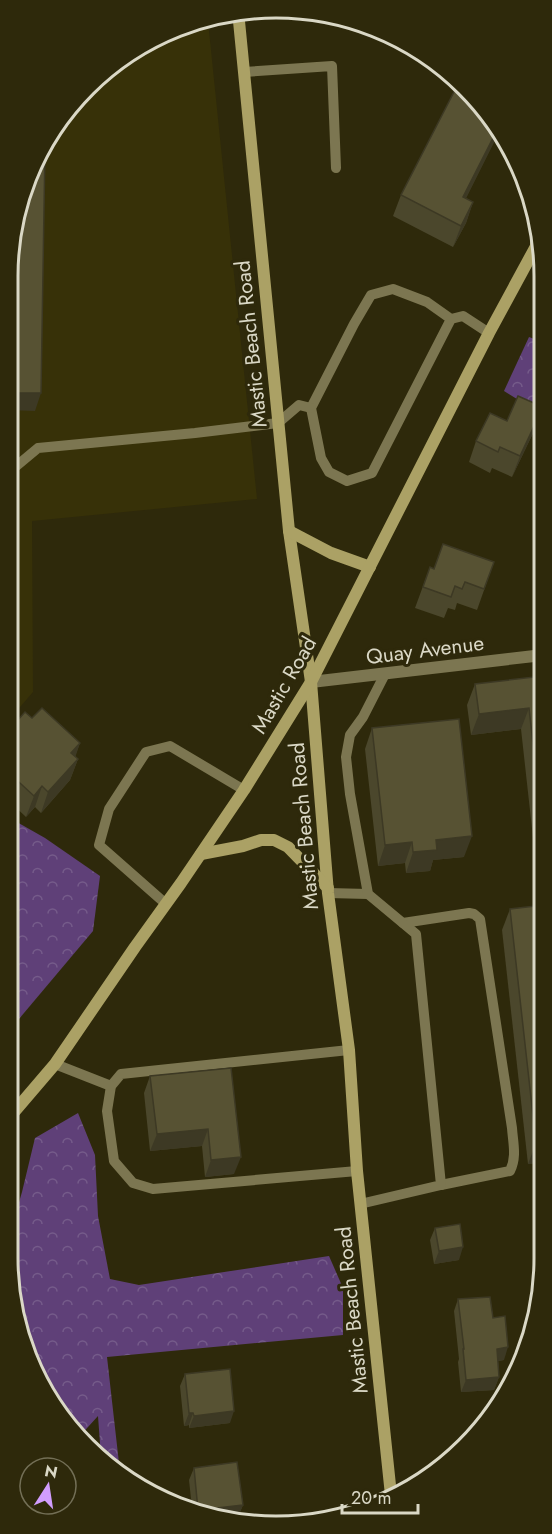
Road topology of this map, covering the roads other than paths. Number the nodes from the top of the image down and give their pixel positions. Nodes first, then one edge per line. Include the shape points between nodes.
1 (239, 21) edge
2 (244, 72) junction
3 (336, 168) dead end
4 (533, 254) edge
5 (451, 319) junction
6 (489, 333) junction
7 (311, 408) junction
8 (278, 423) junction
9 (18, 465) edge
10 (289, 531) junction
11 (370, 567) junction
12 (534, 657) edge
13 (385, 674) junction
14 (311, 682) junction
15 (244, 790) junction
16 (201, 854) junction
17 (328, 890) junction
18 (368, 894) junction
19 (166, 904) junction
20 (403, 924) junction
21 (349, 1050) junction
22 (55, 1064) junction
23 (111, 1086) junction
24 (18, 1107) edge
25 (357, 1171) junction
26 (441, 1185) junction
27 (360, 1204) junction
28 (391, 1488) edge

1 - 2 street, Mastic Beach Road
2 - 3 lane via 332,66
2 - 8 street, Mastic Beach Road
4 - 6 street, Mastic Road
5 - 6 lane via 463,316
5 - 7 lane via 427,302 393,290 371,295
5 - 7 lane via 372,473 346,481 329,472 321,458
6 - 11 street, Mastic Road
7 - 8 lane via 299,405
8 - 9 lane via 38,448
8 - 10 street, Mastic Beach Road
10 - 11 street via 331,553
10 - 14 street, Mastic Beach Road
11 - 14 street, Mastic Road
12 - 13 street, Quay Avenue
13 - 14 street, Quay Avenue
13 - 18 lane via 350,735 346,757
14 - 15 street, Mastic Road
14 - 17 street, Mastic Beach Road
15 - 16 street, Mastic Road
15 - 19 lane via 170,746 146,752 109,809 99,845
16 - 17 street via 274,840 288,847
16 - 19 street, Mastic Road
17 - 18 lane
17 - 21 street, Mastic Beach Road
18 - 20 lane
19 - 22 street, Mastic Road
20 - 26 lane via 416,934
20 - 26 lane via 469,913 480,919 504,1072 514,1164 510,1171
21 - 23 lane via 120,1074
21 - 25 street, Mastic Beach Road
22 - 23 lane
22 - 24 street, Mastic Road
23 - 25 lane via 107,1111 114,1161 133,1183 153,1189
25 - 27 street, Mastic Beach Road
26 - 27 lane
27 - 28 street, Mastic Beach Road

